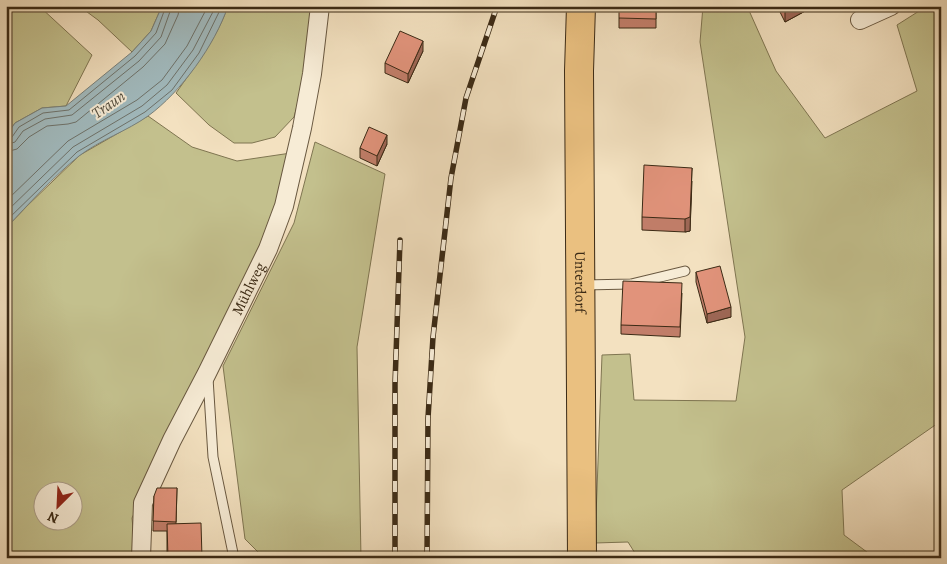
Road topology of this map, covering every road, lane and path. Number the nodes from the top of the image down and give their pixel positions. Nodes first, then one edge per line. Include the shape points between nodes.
1 (320, 6) edge
2 (582, 6) edge
3 (891, 6) edge
4 (860, 20) dead end
5 (685, 271) dead end
6 (580, 285) junction
7 (207, 373) junction
8 (141, 558) edge
9 (234, 558) edge
10 (582, 558) edge

1 - 7 street, Mühlweg via 312,74 284,206 268,249
2 - 6 main road, Unterdorf via 579,71
3 - 4 street
5 - 6 lane via 631,284
6 - 10 main road, Unterdorf
7 - 8 street, Mühlweg via 143,502
7 - 9 lane via 213,457

